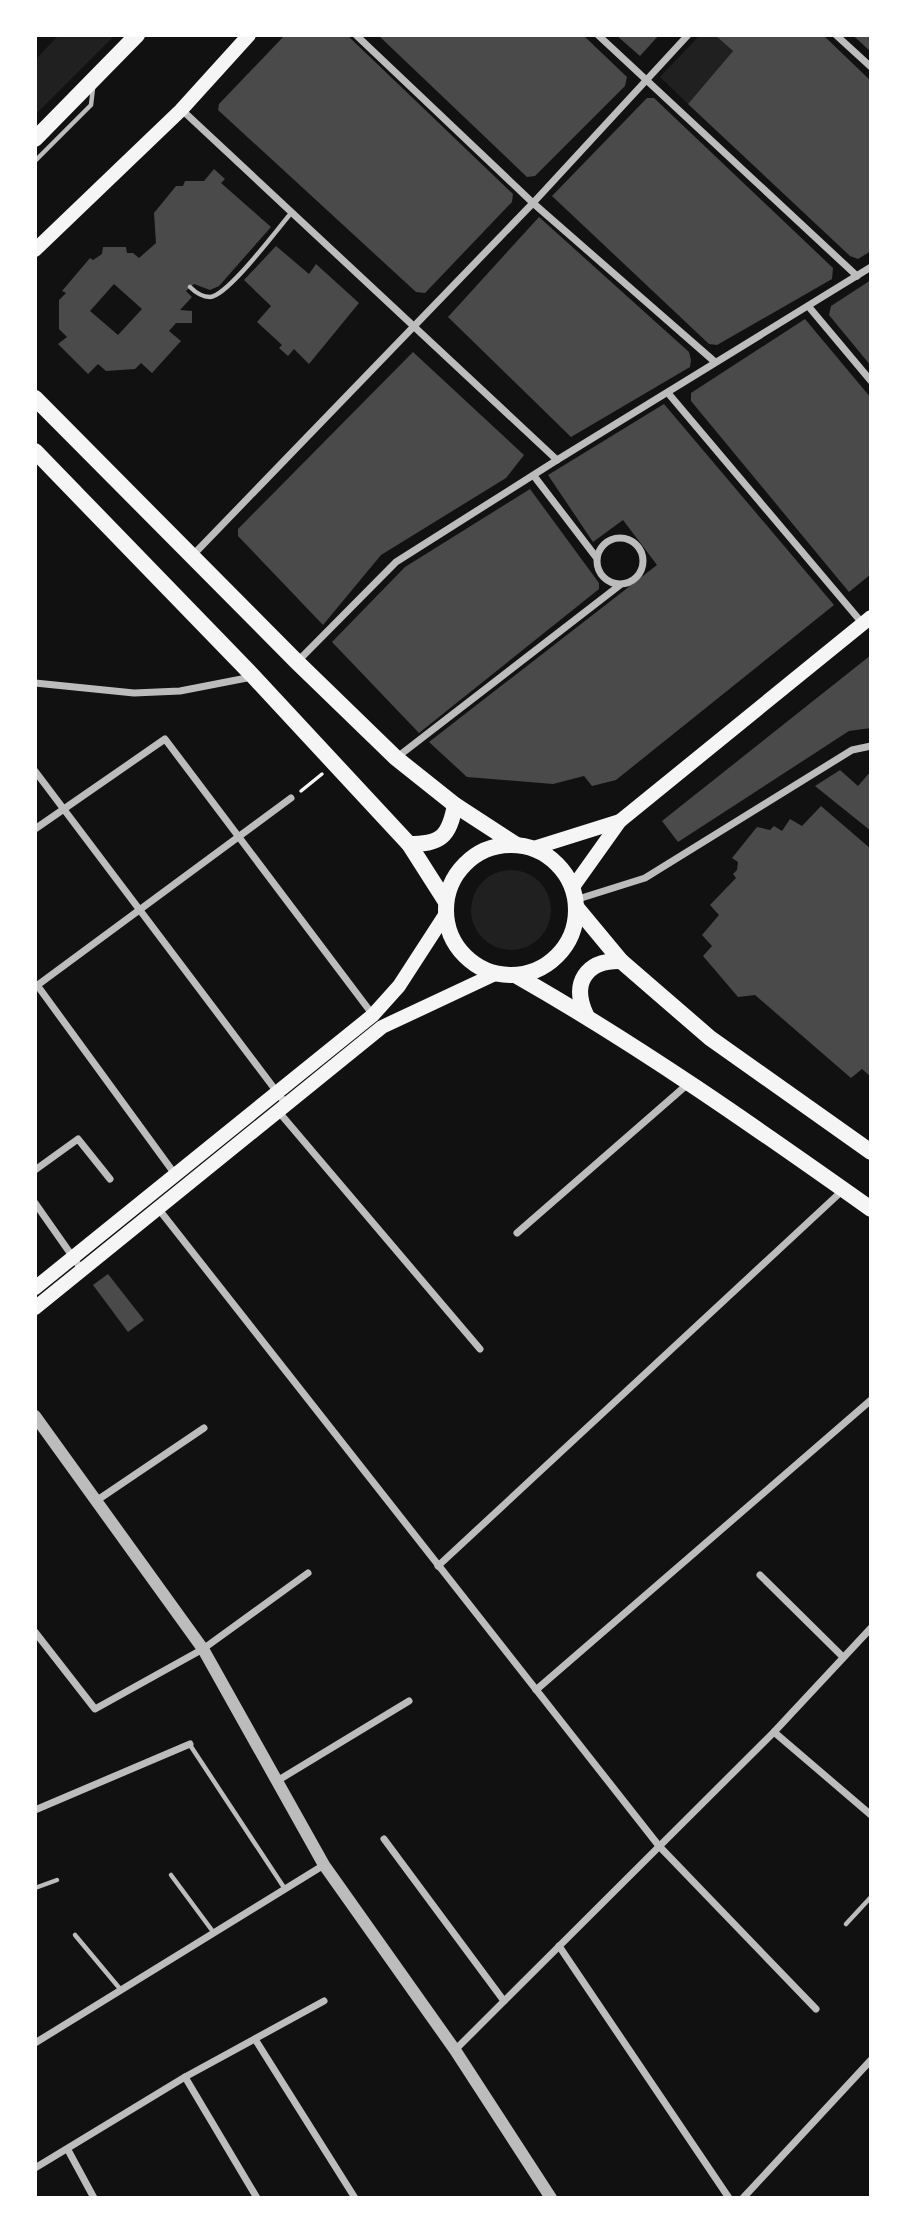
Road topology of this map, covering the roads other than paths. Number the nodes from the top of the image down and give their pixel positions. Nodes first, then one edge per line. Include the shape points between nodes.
1 (137, 35) edge
2 (249, 35) edge
3 (356, 35) edge
4 (598, 35) edge
5 (688, 35) edge
6 (836, 35) edge
7 (871, 67) edge
8 (93, 80) junction
9 (646, 80) junction
10 (181, 110) junction
11 (35, 139) edge
12 (35, 161) edge
13 (533, 203) junction
14 (292, 211) junction
15 (35, 250) edge
16 (871, 267) edge
17 (857, 276) junction
18 (190, 287) dead end
19 (809, 307) junction
20 (414, 326) junction
21 (715, 362) junction
22 (871, 381) edge
23 (668, 393) junction
24 (35, 398) edge
25 (35, 451) edge
26 (557, 460) junction
27 (534, 476) junction
28 (193, 556) junction
29 (596, 557) junction
30 (620, 585) junction
31 (867, 621) edge
32 (297, 662) junction
33 (253, 676) junction
34 (35, 683) edge
35 (871, 746) edge
36 (396, 758) junction
37 (35, 771) edge
38 (292, 798) road end
39 (455, 805) junction
40 (62, 809) junction
41 (620, 821) junction
42 (35, 829) edge
43 (239, 837) junction
44 (409, 844) junction
45 (515, 844) junction
46 (534, 848) junction
47 (575, 898) junction
48 (445, 908) junction
49 (139, 910) junction
50 (621, 961) junction
51 (495, 974) junction
52 (517, 976) junction
53 (36, 986) edge
54 (373, 1015) junction
55 (586, 1015) junction
56 (690, 1082) junction
57 (277, 1102) junction
58 (871, 1152) edge
59 (35, 1170) edge
60 (110, 1179) dead end
61 (180, 1181) junction
62 (844, 1190) junction
63 (153, 1202) junction
64 (35, 1203) edge
65 (871, 1209) edge
66 (517, 1233) dead end
67 (77, 1264) junction
68 (35, 1288) edge
69 (35, 1308) edge
70 (480, 1349) dead end
71 (871, 1400) edge
72 (35, 1416) edge
73 (204, 1428) dead end
74 (96, 1501) junction
75 (438, 1566) junction
76 (308, 1573) dead end
77 (761, 1575) dead end
78 (871, 1628) edge
79 (35, 1632) edge
80 (203, 1649) junction
81 (844, 1657) junction
82 (536, 1690) junction
83 (409, 1701) dead end
84 (774, 1732) junction
85 (190, 1744) joint
86 (276, 1781) junction
87 (35, 1810) edge
88 (871, 1815) edge
89 (384, 1839) dead end
90 (659, 1846) junction
91 (324, 1865) junction
92 (171, 1875) dead end
93 (57, 1880) dead end
94 (35, 1888) edge
95 (285, 1889) junction
96 (871, 1897) edge
97 (846, 1924) dead end
98 (214, 1933) junction
99 (75, 1935) dead end
100 (559, 1946) junction
101 (121, 1990) junction
102 (324, 2001) dead end
103 (504, 2001) junction
104 (816, 2009) dead end
105 (255, 2039) junction
106 (35, 2043) edge
107 (455, 2050) junction
108 (871, 2060) edge
109 (185, 2077) junction
110 (68, 2150) junction
111 (35, 2168) edge
112 (94, 2198) edge
113 (257, 2198) edge
114 (355, 2198) edge
115 (551, 2198) edge
116 (729, 2198) edge
117 (743, 2198) edge

1 - 8 main road
2 - 10 main road
3 - 13 street
4 - 9 street
5 - 9 street
6 - 7 street
8 - 11 main road
8 - 12 lane via 92,105
9 - 13 street
9 - 17 street
10 - 14 street
10 - 15 main road
13 - 20 street
13 - 21 street
14 - 18 lane via 226,289 210,297
14 - 20 street
16 - 17 street
17 - 19 street
19 - 21 street
19 - 22 street
20 - 26 street
20 - 28 street
21 - 23 street
23 - 26 street
23 - 31 street
24 - 28 main road
25 - 33 main road
26 - 27 street
27 - 29 street
27 - 32 street via 396,562
28 - 32 main road
29 - 30 street via 598,571 607,581
29 - 30 street via 602,545 614,538 627,538 638,546 644,558 642,571 633,582
30 - 36 street
31 - 41 main road
32 - 36 main road
33 - 34 street via 180,691 134,693
33 - 44 main road
35 - 47 street via 852,750 645,878
36 - 39 main road
37 - 40 street
38 - 43 street
39 - 44 main road via 442,838
39 - 45 main road
40 - 42 street
40 - 43 street via 165,738
40 - 49 street
41 - 46 main road
41 - 47 main road
43 - 49 street
43 - 54 street
44 - 48 main road
45 - 46 main road
45 - 48 main road via 491,848 469,859 453,878
46 - 47 main road via 564,870
47 - 50 main road
47 - 52 main road via 575,928 566,946 553,961
48 - 51 main road via 453,941 461,952 470,962
48 - 54 main road via 399,986
49 - 53 street
49 - 57 street
50 - 55 main road via 594,966 584,976 580,1002
50 - 58 main road via 710,1038
51 - 52 main road
51 - 57 main road via 382,1027
52 - 55 main road
53 - 61 street
54 - 57 main road
55 - 56 main road
56 - 62 main road
56 - 66 street
57 - 61 main road
57 - 70 street
59 - 60 street via 78,1139
61 - 63 main road
62 - 65 main road
62 - 75 street
63 - 67 main road
63 - 75 street
64 - 67 street
67 - 68 main road
67 - 69 main road
71 - 82 street
72 - 74 street
73 - 74 street
74 - 80 street
75 - 82 street
76 - 80 street
77 - 81 street
78 - 81 street
79 - 80 street via 94,1709
80 - 86 street
81 - 84 street
82 - 90 street
83 - 86 street
84 - 88 street
84 - 90 street
85 - 87 street
85 - 95 lane
86 - 91 street
89 - 103 street
90 - 100 street
90 - 104 street
91 - 95 street
91 - 107 street
92 - 98 lane
93 - 94 lane
95 - 98 street
96 - 97 lane
98 - 101 street
99 - 101 lane
100 - 103 street
100 - 116 street
101 - 106 street
102 - 105 street
103 - 107 street
105 - 109 street
105 - 114 street
107 - 115 street
108 - 117 street
109 - 110 street
109 - 113 street
110 - 111 street
110 - 112 street

